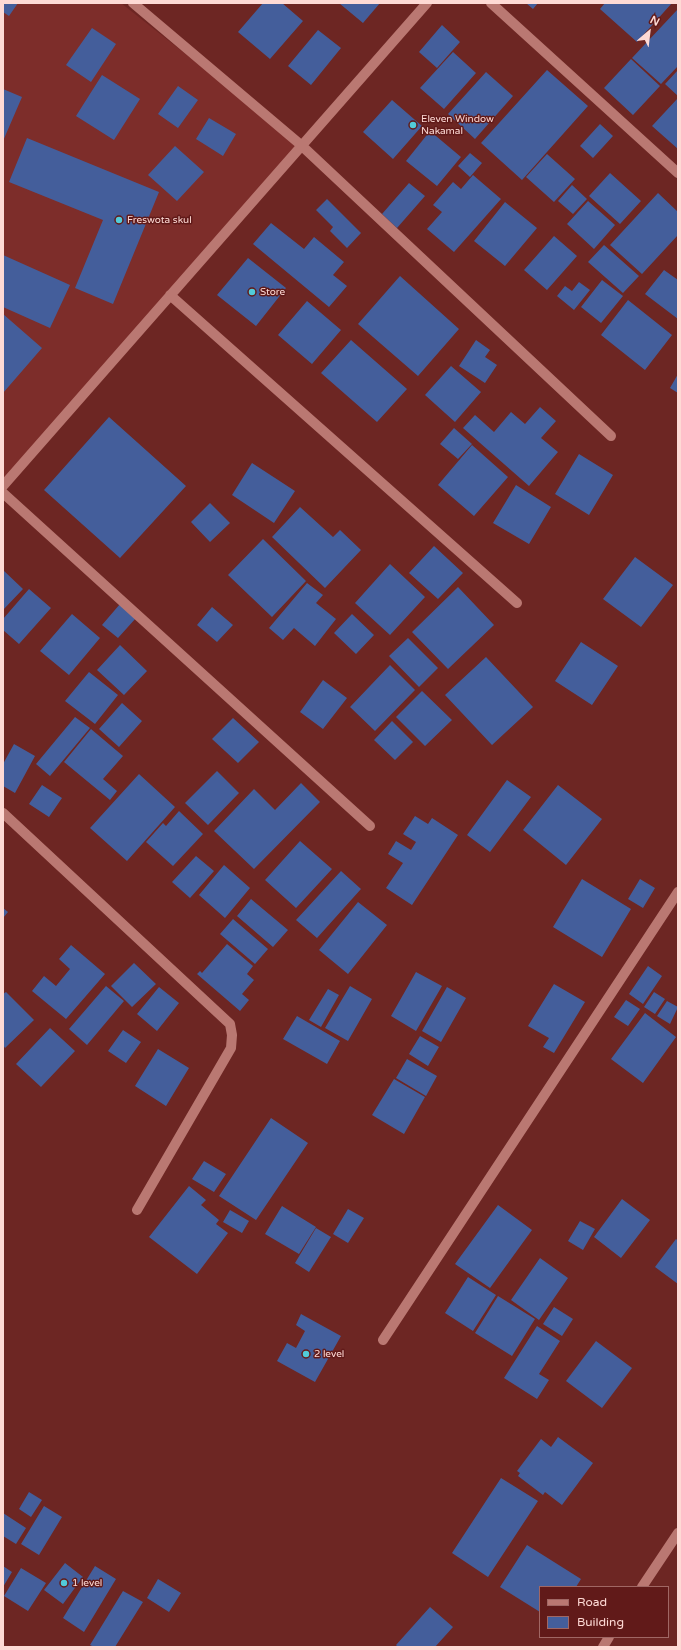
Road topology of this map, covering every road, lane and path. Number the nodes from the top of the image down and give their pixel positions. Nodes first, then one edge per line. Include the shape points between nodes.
1 (133, 3) edge
2 (427, 3) edge
3 (491, 3) edge
4 (301, 145) junction
5 (678, 173) edge
6 (170, 295) junction
7 (611, 436) dead end
8 (3, 486) edge
9 (3, 494) edge
10 (517, 603) dead end
11 (3, 813) edge
12 (370, 826) dead end
13 (678, 892) edge
14 (137, 1210) dead end
15 (383, 1340) dead end
16 (678, 1533) edge
17 (643, 1586) edge
18 (608, 1638) edge
19 (603, 1647) edge

1 - 4 street
2 - 4 street
3 - 5 street
4 - 6 street
4 - 7 street
6 - 8 street
6 - 10 street
9 - 12 street
11 - 14 street via 230,1024 231,1048
13 - 15 street
16 - 17 street
18 - 19 street

